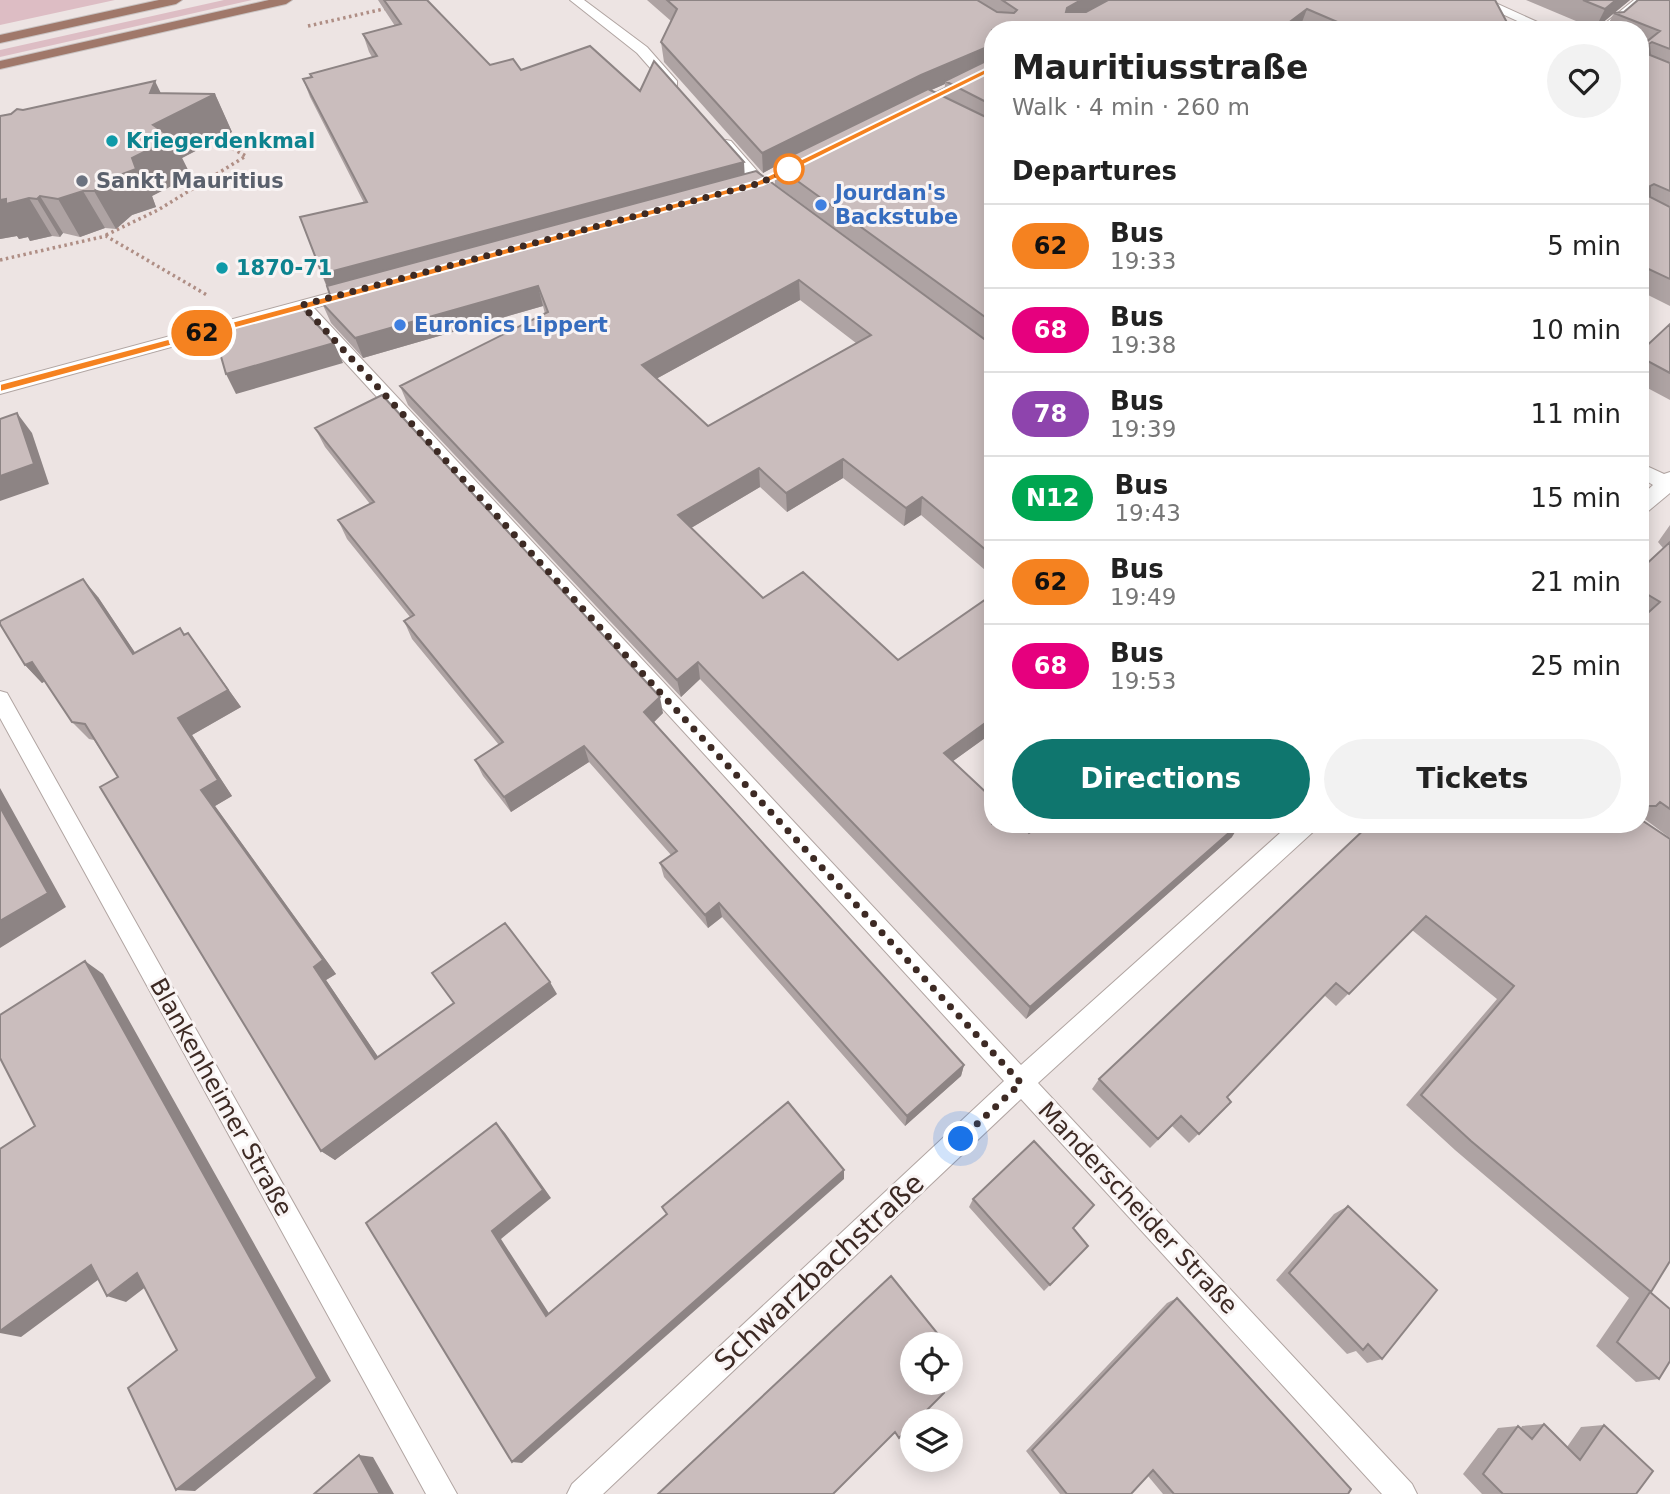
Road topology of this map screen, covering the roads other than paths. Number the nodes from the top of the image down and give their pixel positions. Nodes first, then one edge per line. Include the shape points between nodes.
1 (176, 0) edge
2 (286, 0) edge
3 (576, 0) edge
4 (1478, 0) edge
5 (1642, 0) edge
6 (1528, 21) edge
7 (1615, 21) edge
8 (0, 39) edge
9 (0, 65) edge
10 (984, 73) edge
11 (678, 91) edge
12 (926, 100) junction
13 (943, 109) edge
14 (904, 111) edge
15 (715, 132) edge
16 (766, 180) junction
17 (739, 188) edge
18 (786, 202) edge
19 (372, 286) edge
20 (302, 305) junction
21 (0, 388) edge
22 (1649, 474) edge
23 (1668, 483) edge
24 (1649, 500) edge
25 (0, 699) edge
26 (1296, 833) edge
27 (1021, 1083) junction
28 (442, 1494) edge
29 (582, 1494) edge
30 (1402, 1494) edge

1 - 8 main road
2 - 9 main road
3 - 11 street via 642,50
4 - 6 street
5 - 7 street
10 - 12 street
12 - 13 street
12 - 14 street
15 - 16 street
16 - 17 street
16 - 18 street
19 - 20 street
20 - 21 street
20 - 27 street, Manderscheider Straße
22 - 23 street
23 - 24 street
25 - 28 street, Blankenheimer Straße
26 - 27 street, Schwarzbachstraße
27 - 29 street, Schwarzbachstraße
27 - 30 street, Manderscheider Straße

